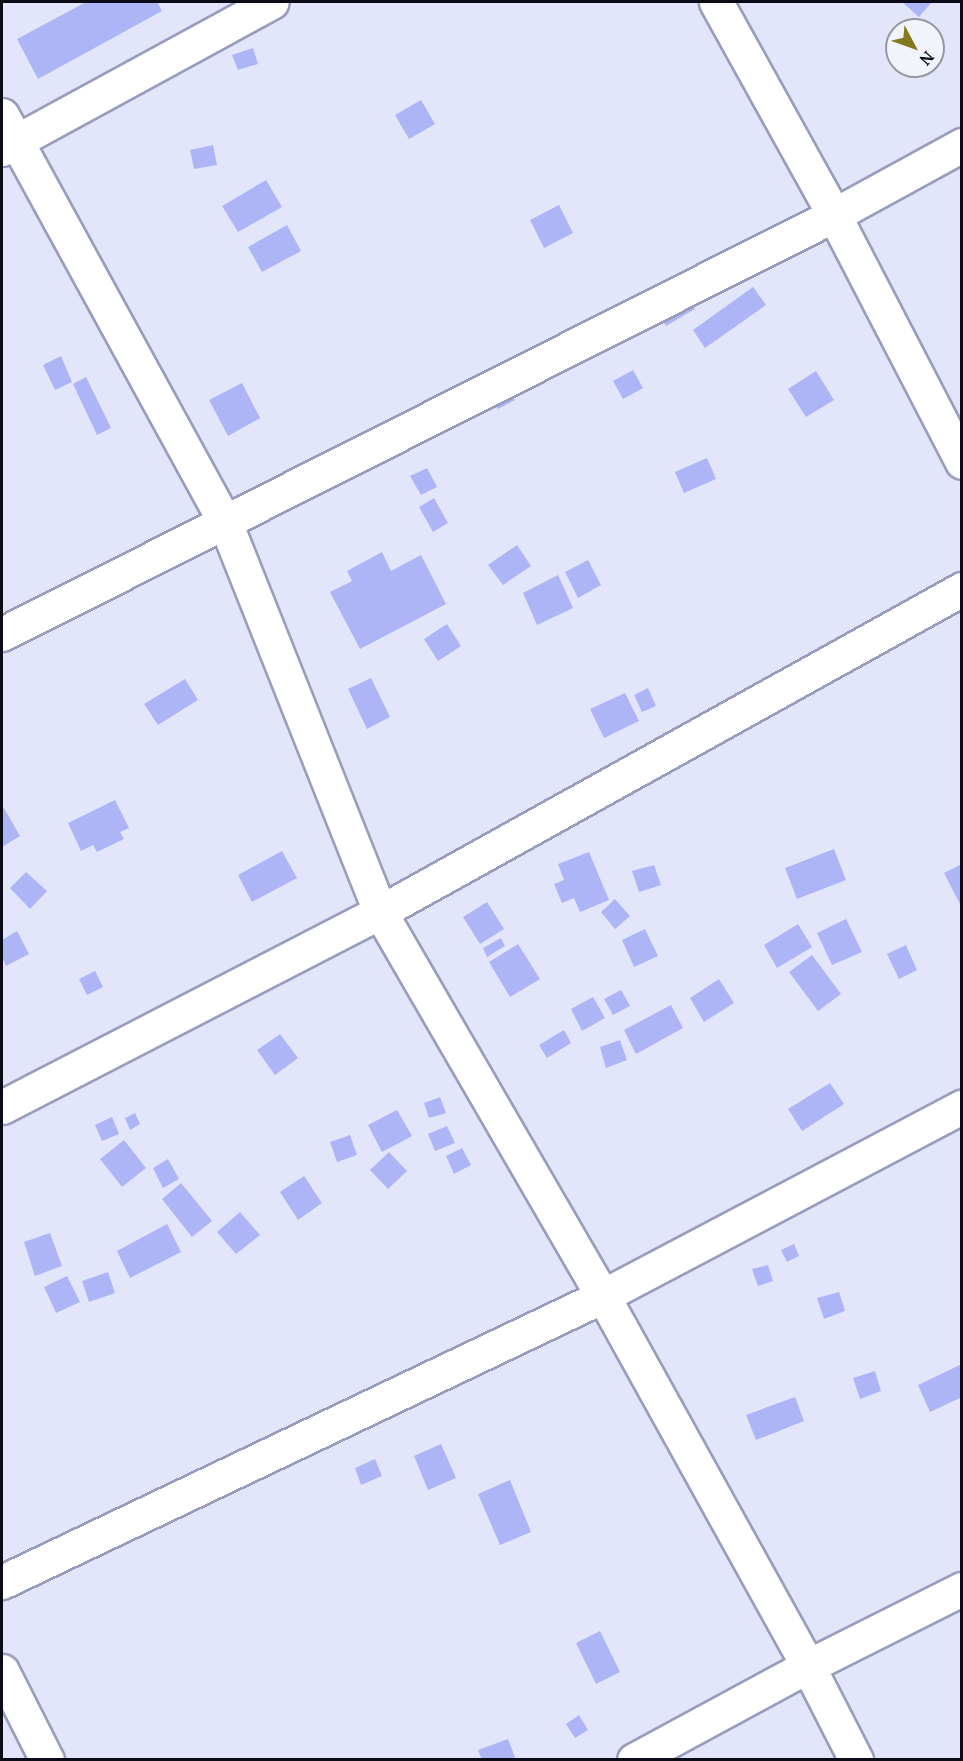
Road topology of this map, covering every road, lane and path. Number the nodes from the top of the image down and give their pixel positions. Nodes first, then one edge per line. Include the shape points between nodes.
1 (272, 2) edge
2 (716, 2) edge
3 (6, 135) edge
4 (962, 145) edge
5 (834, 215) junction
6 (962, 462) edge
7 (225, 522) junction
8 (962, 590) edge
9 (2, 634) edge
10 (380, 912) junction
11 (2, 1107) edge
12 (962, 1107) edge
13 (603, 1296) junction
14 (2, 1582) edge
15 (962, 1589) edge
16 (808, 1666) junction
17 (2, 1671) edge
18 (47, 1760) edge
19 (634, 1760) edge
20 (856, 1760) edge

1 - 3 street
2 - 5 street
3 - 7 street
4 - 5 street
5 - 6 street
5 - 7 street
7 - 9 street
7 - 10 street
8 - 10 street
10 - 11 street
10 - 13 street
12 - 13 street
13 - 14 street
13 - 16 street
15 - 16 street
16 - 19 street
16 - 20 street
17 - 18 street

